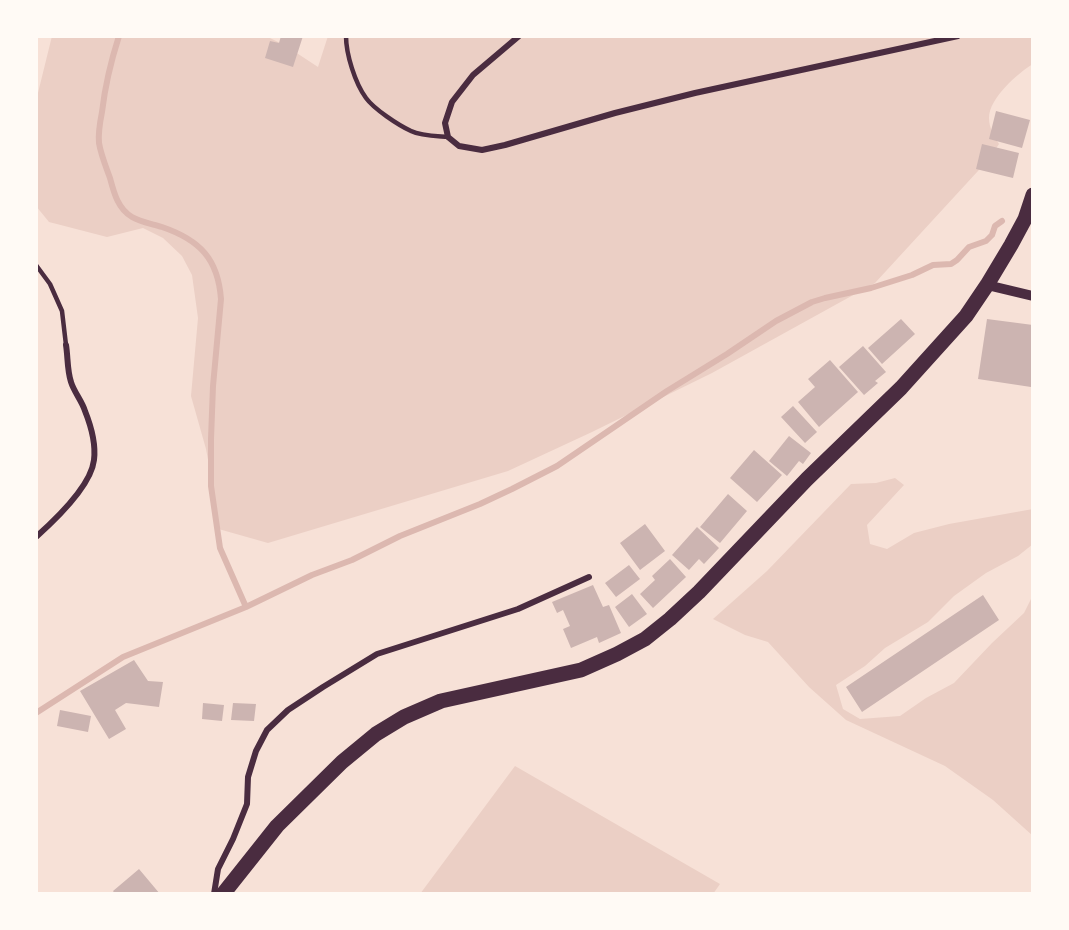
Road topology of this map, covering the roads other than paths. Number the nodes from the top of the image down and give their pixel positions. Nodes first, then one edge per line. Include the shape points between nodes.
1 (346, 36) edge
2 (519, 36) edge
3 (958, 36) edge
4 (448, 137) junction
5 (1033, 195) edge
6 (36, 265) edge
7 (987, 285) junction
8 (1033, 296) edge
9 (66, 345) joint
10 (36, 537) edge
11 (589, 577) dead end
12 (214, 894) edge
13 (223, 894) edge

1 - 4 lane via 352,70 366,98 413,132
2 - 4 street via 473,75 452,102 445,123
3 - 4 street via 695,93 482,150 459,146
5 - 7 main road via 1011,245
6 - 9 lane via 62,311
7 - 8 street
7 - 13 main road via 966,316 901,388 699,592 645,639 581,670 441,701 404,717 342,762 277,826
9 - 10 street via 71,382 85,409 94,441 94,462 87,481
11 - 12 street via 518,609 377,654 288,710 267,730 256,751 248,777 247,804 218,869

